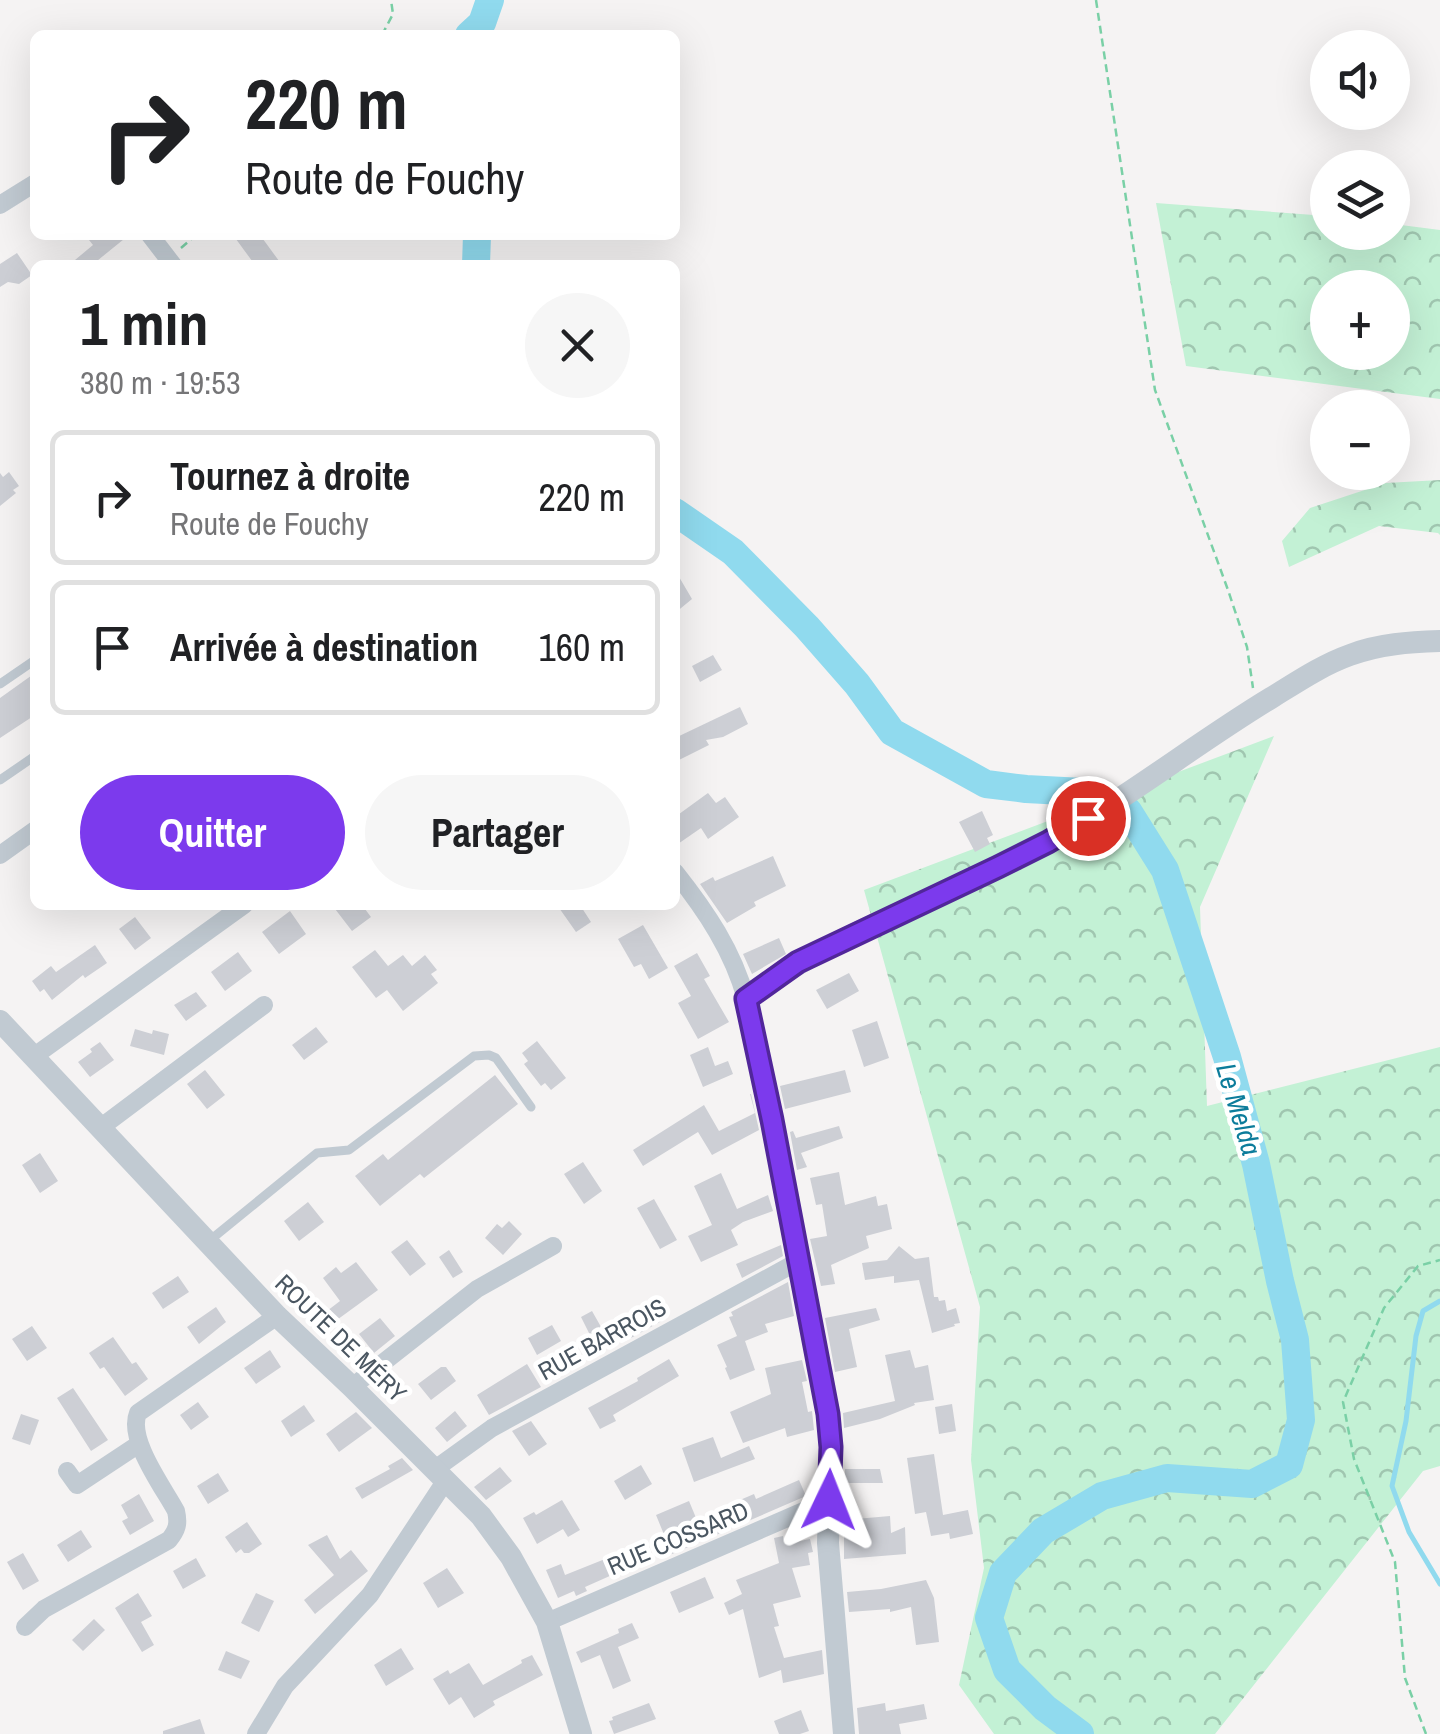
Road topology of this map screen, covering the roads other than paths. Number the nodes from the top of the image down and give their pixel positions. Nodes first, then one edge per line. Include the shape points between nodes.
1 (30, 187) edge
2 (0, 204) edge
3 (154, 240) edge
4 (169, 260) edge
5 (1440, 642) edge
6 (30, 663) edge
7 (0, 684) edge
8 (30, 759) edge
9 (0, 780) edge
10 (30, 834) edge
11 (0, 855) edge
12 (680, 879) edge
13 (237, 910) edge
14 (746, 999) junction
15 (264, 1005) dead end
16 (0, 1021) edge
17 (33, 1057) junction
18 (531, 1107) dead end
19 (100, 1128) junction
20 (206, 1242) junction
21 (554, 1246) dead end
22 (798, 1260) junction
23 (277, 1316) junction
24 (352, 1387) junction
25 (139, 1444) junction
26 (68, 1471) dead end
27 (440, 1474) junction
28 (829, 1500) junction
29 (546, 1622) junction
30 (25, 1627) dead end
31 (256, 1734) edge
32 (580, 1734) edge
33 (844, 1734) edge

1 - 2 street
3 - 4 street
5 - 14 street via 1384,646 1326,664 1048,842 798,962
6 - 7 lane
8 - 9 lane
10 - 11 street
12 - 14 street via 715,926
13 - 17 street
14 - 22 street
15 - 19 street
16 - 17 street, ROUTE DE MÉRY
17 - 19 street, ROUTE DE MÉRY
18 - 20 lane via 496,1058 474,1056 348,1150 318,1153
19 - 20 street, ROUTE DE MÉRY
20 - 23 street, ROUTE DE MÉRY
21 - 24 street via 477,1289
22 - 27 street, RUE BARROIS via 492,1428
22 - 28 street via 828,1414
23 - 24 street, ROUTE DE MÉRY
23 - 25 street via 138,1413
24 - 27 street, ROUTE DE MÉRY
25 - 26 street via 78,1485
25 - 30 street via 176,1512 176,1530
27 - 29 street, ROUTE DE MÉRY via 511,1557
27 - 31 street via 370,1594 284,1686
28 - 29 street, RUE COSSARD
28 - 33 street
29 - 32 street, ROUTE DE MÉRY

